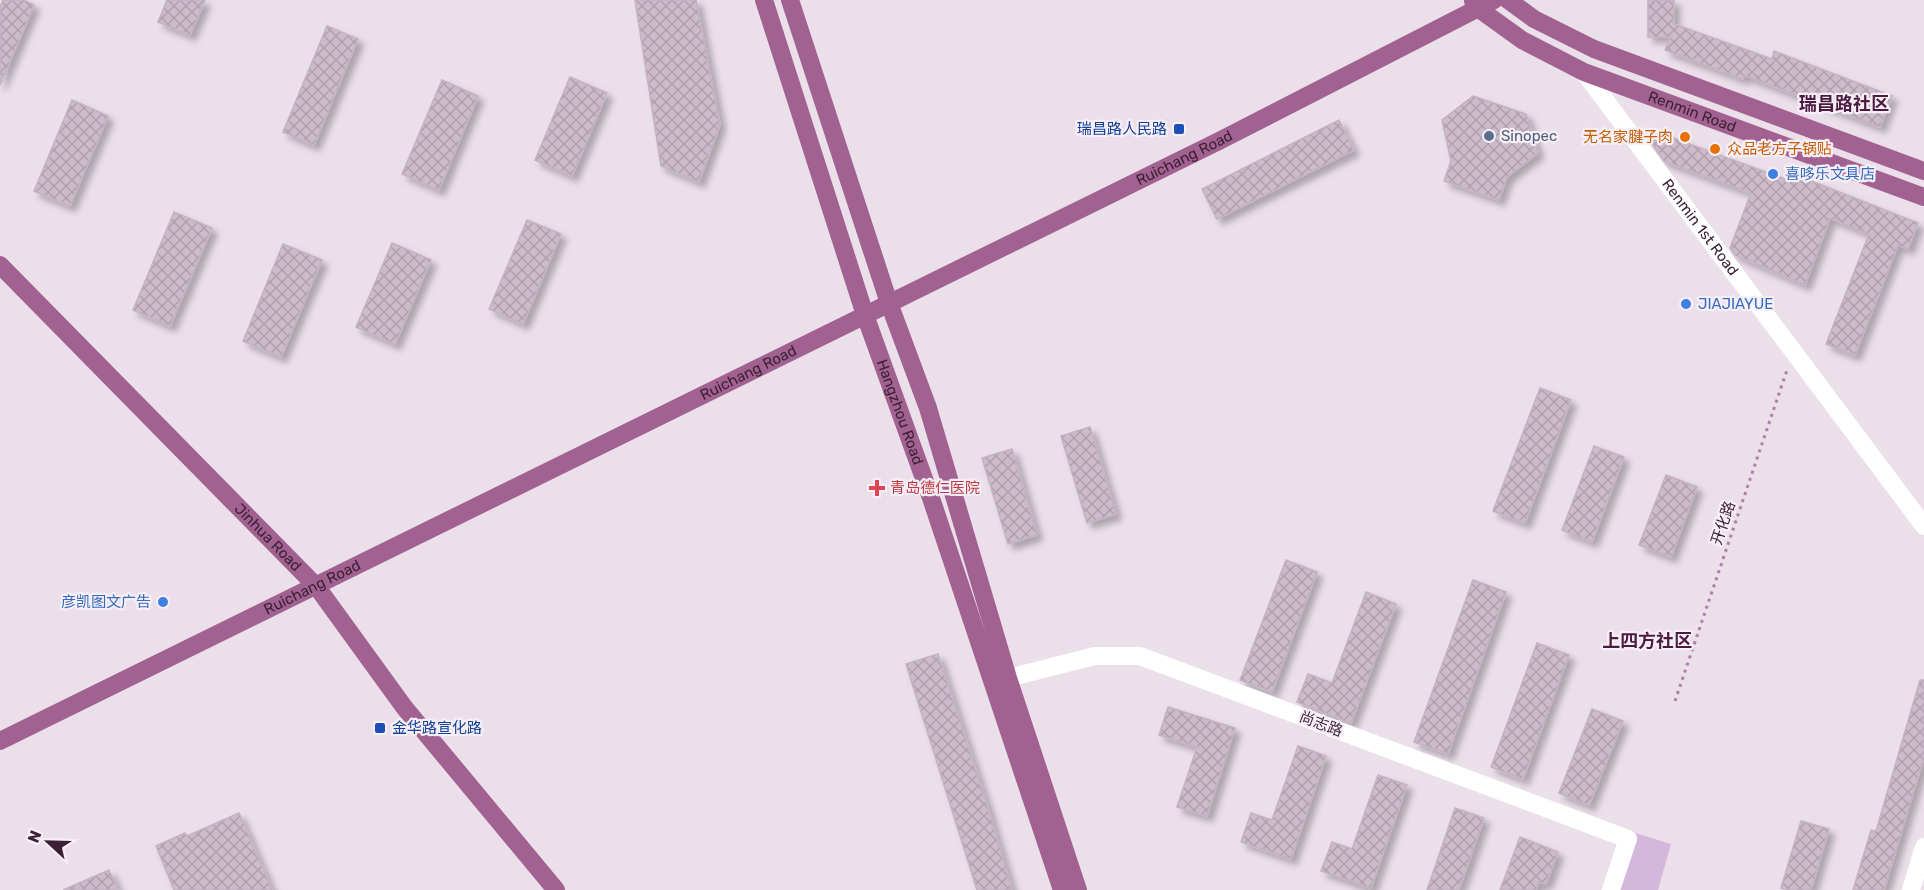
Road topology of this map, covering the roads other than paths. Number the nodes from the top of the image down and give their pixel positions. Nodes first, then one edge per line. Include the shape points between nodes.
1 (764, 0) edge
2 (790, 0) edge
3 (1508, 0) edge
4 (1482, 3) edge
5 (1584, 72) junction
6 (1924, 171) edge
7 (1924, 197) edge
8 (0, 265) edge
9 (889, 303) junction
10 (865, 315) junction
11 (1924, 526) edge
12 (317, 587) junction
13 (1008, 678) junction
14 (0, 741) edge
15 (1924, 847) edge
16 (556, 890) edge
17 (1062, 890) edge
18 (1078, 890) edge
19 (1611, 890) edge
20 (1911, 890) edge

1 - 10 main road, Hangzhou Road
2 - 9 main road, Hangzhou Road
3 - 6 main road, Renmin Road via 1534,19 1594,49
4 - 5 main road, Renmin Road via 1522,40
4 - 9 main road, Ruichang Road
5 - 7 main road, Renmin Road
5 - 11 street, Renmin 1st Road
8 - 12 main road, Jinhua Road
9 - 10 main road, Ruichang Road
9 - 13 main road, Hangzhou Road via 928,408
10 - 12 main road, Ruichang Road
10 - 17 main road, Hangzhou Road via 931,498
12 - 14 main road, Ruichang Road
12 - 16 main road, Jinhua Road via 404,707
13 - 18 main road, Hangzhou Road
13 - 19 street, 尚志路 via 1095,656 1140,656 1628,839
15 - 20 street

